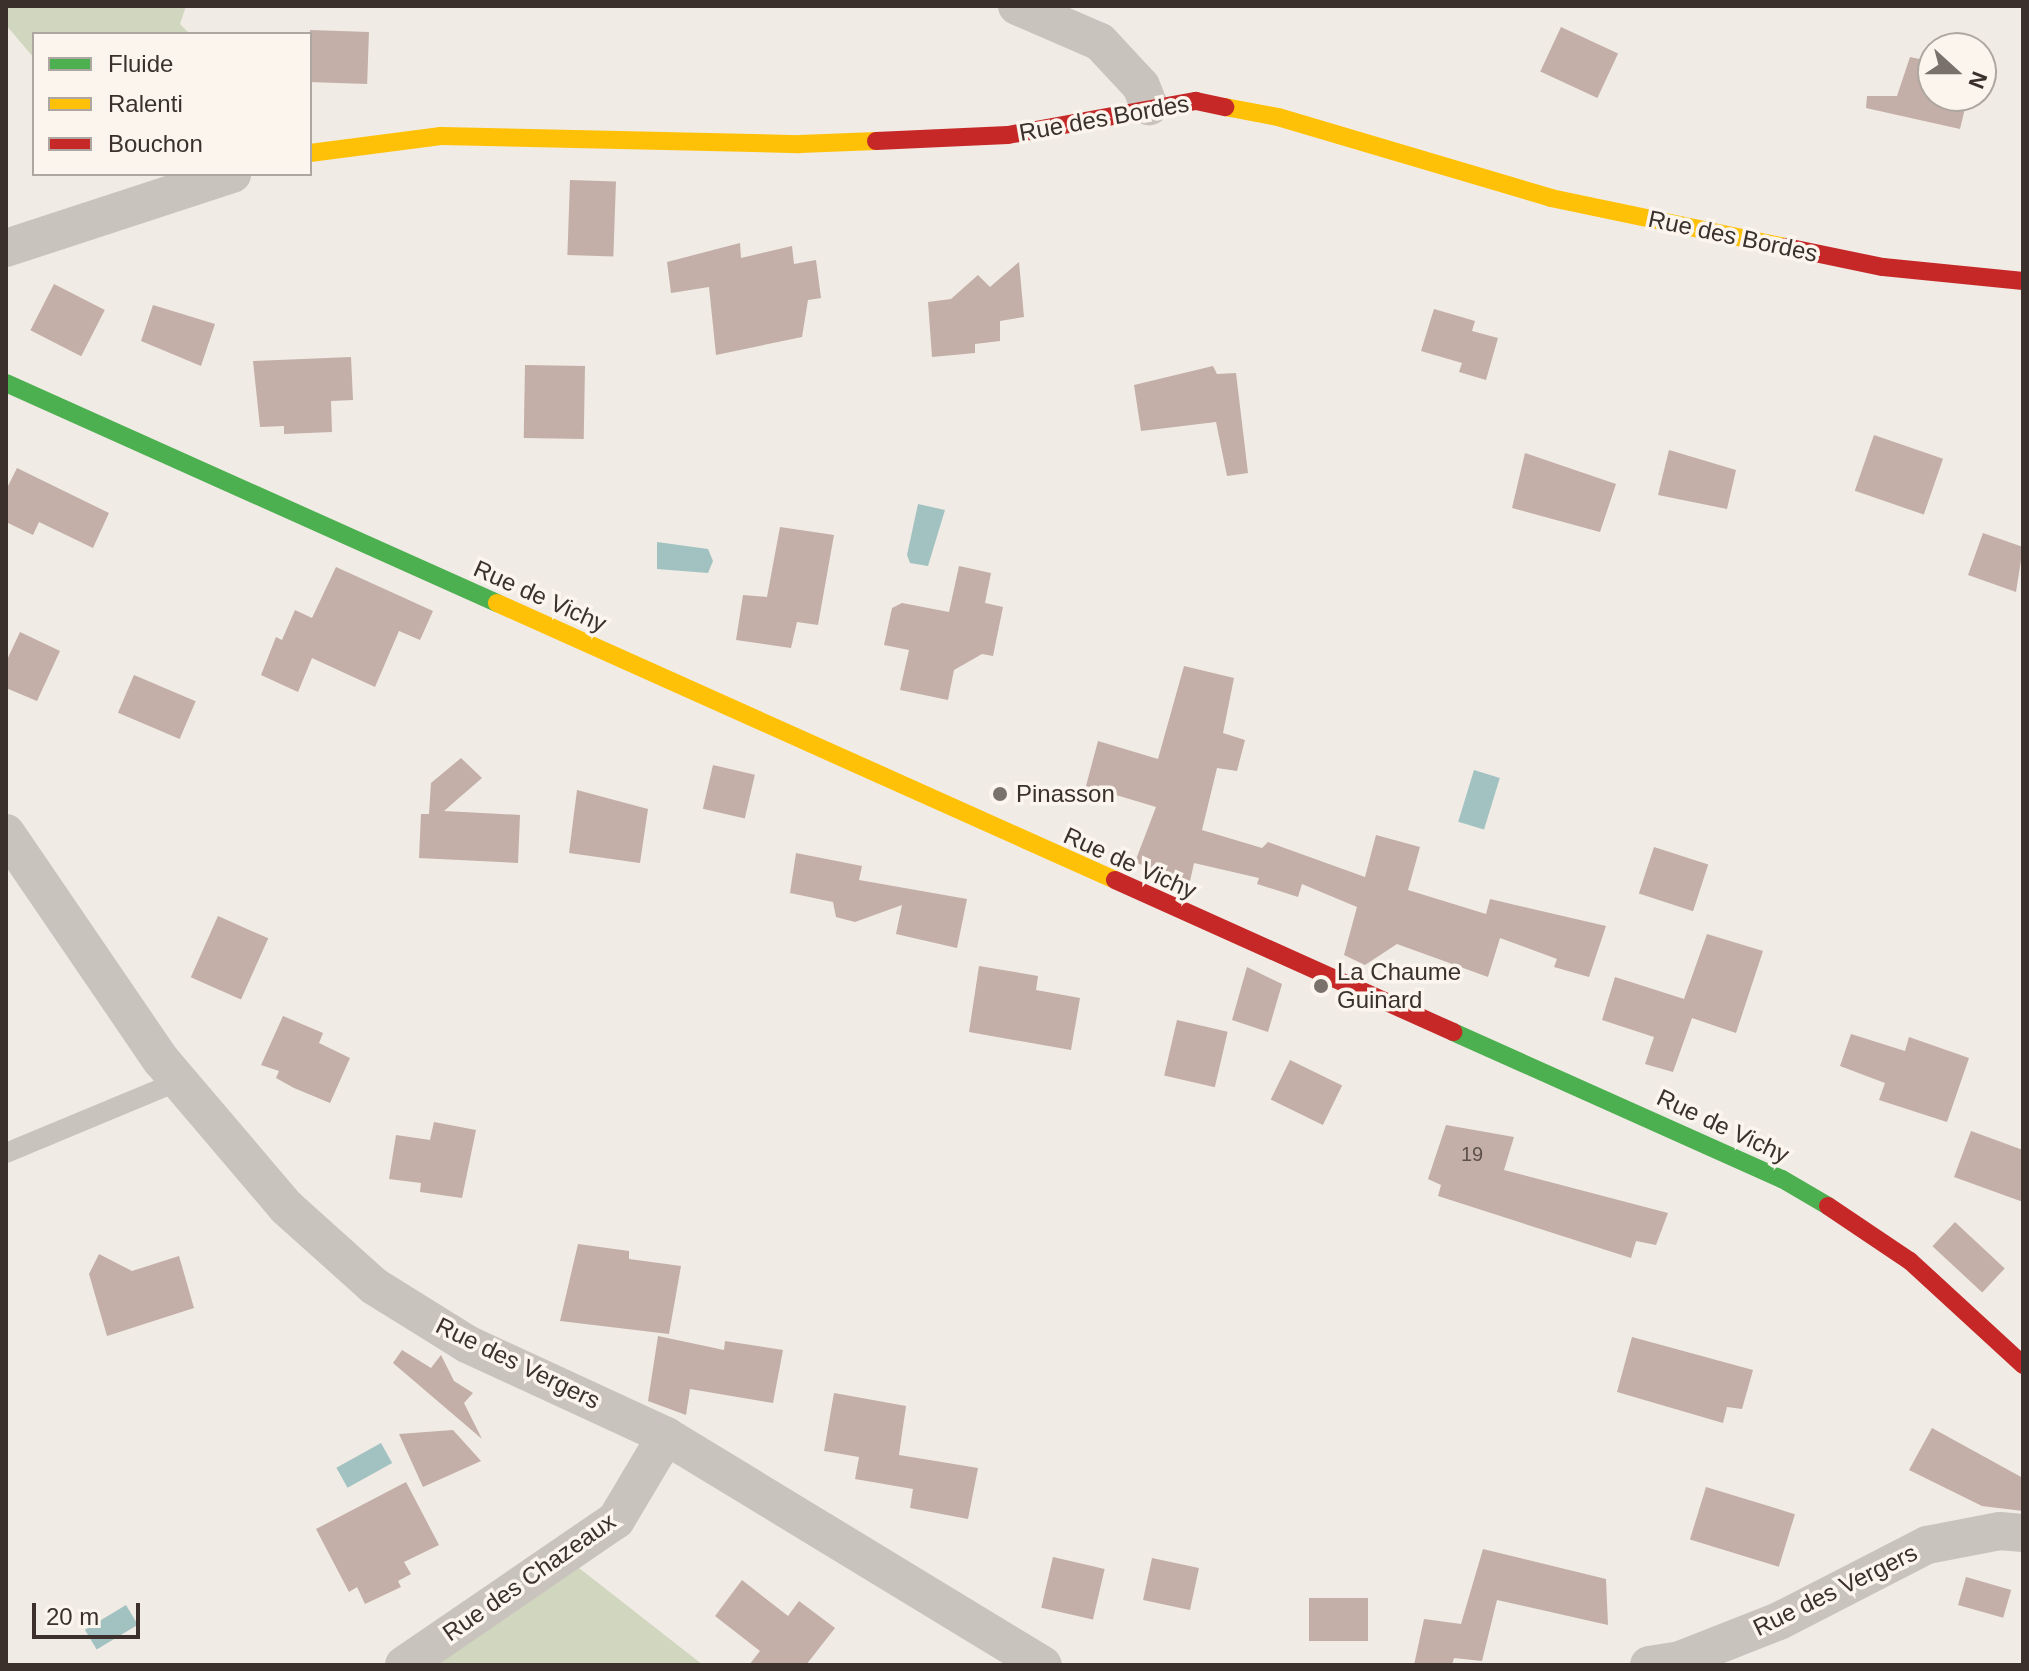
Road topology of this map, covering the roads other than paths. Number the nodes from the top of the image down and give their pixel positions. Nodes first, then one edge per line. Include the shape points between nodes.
1 (1017, 6) edge
2 (1149, 106) junction
3 (312, 153) edge
4 (226, 176) edge
5 (6, 248) edge
6 (2023, 281) edge
7 (6, 383) edge
8 (6, 833) edge
9 (179, 1081) junction
10 (6, 1153) edge
11 (2023, 1365) edge
12 (666, 1436) junction
13 (2023, 1533) edge
14 (404, 1665) edge
15 (1043, 1665) edge
16 (1649, 1665) edge

1 - 2 street via 1100,42 1141,86
2 - 3 street, Rue des Bordes via 1008,135 800,144 441,136
2 - 6 street, Rue des Bordes via 1196,101 1264,114 1551,198 1883,267
4 - 5 street
7 - 11 street, Rue de Vichy via 1782,1179 1910,1261
8 - 9 street, Rue des Vergers
9 - 10 lane
9 - 12 street, Rue des Vergers via 286,1207 374,1286 467,1344
12 - 14 street, Rue des Chazeaux via 616,1520
12 - 15 street, Rue des Vergers
13 - 16 street, Rue des Vergers via 2000,1531 1927,1545 1779,1621 1680,1660

